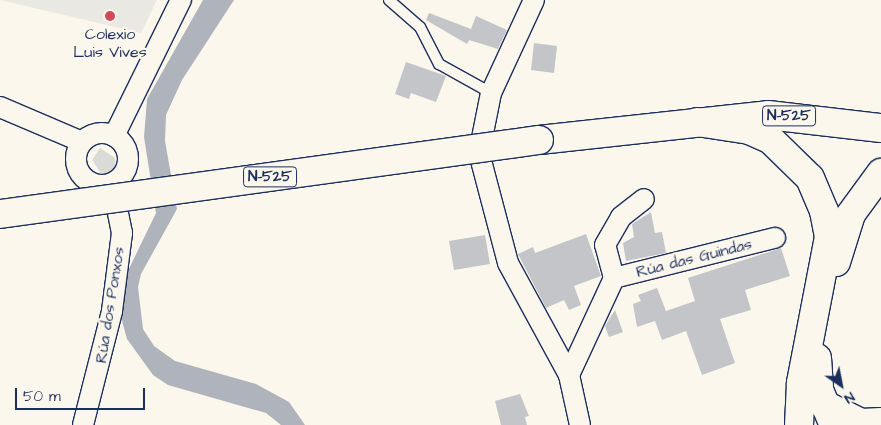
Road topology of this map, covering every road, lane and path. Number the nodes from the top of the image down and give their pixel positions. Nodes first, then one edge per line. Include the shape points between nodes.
1 (181, 0) edge
2 (389, 0) edge
3 (534, 0) edge
4 (491, 93) junction
5 (0, 107) edge
6 (697, 122) junction
7 (881, 128) edge
8 (114, 136) junction
9 (82, 142) junction
10 (881, 173) edge
11 (112, 184) junction
12 (644, 199) dead end
13 (0, 214) edge
14 (775, 238) dead end
15 (614, 278) junction
16 (569, 375) junction
17 (801, 383) junction
18 (823, 418) edge
19 (881, 422) edge
20 (83, 425) edge
21 (580, 425) edge
22 (799, 425) edge

1 - 8 street
2 - 4 lane via 420,27 439,64
3 - 4 street
4 - 16 street via 479,153 505,254 539,327
5 - 9 street
6 - 7 highway, N-525 via 768,114
6 - 13 highway, N-525, bridge via 539,140
6 - 17 highway via 749,130 771,140 810,178 824,210 829,237 825,268
8 - 9 street via 100,133
8 - 11 street via 128,156 125,172
9 - 11 street via 76,158 81,175 95,185
10 - 18 highway via 851,214 836,264 816,367
11 - 20 street, Rúa dos Ponxos via 122,233 112,311
12 - 15 street, Rúa das Guindas via 621,217 605,245
14 - 15 street, Rúa das Guindas
15 - 16 street, Rúa das Guindas
16 - 21 street
17 - 18 highway
17 - 22 highway
18 - 19 highway

